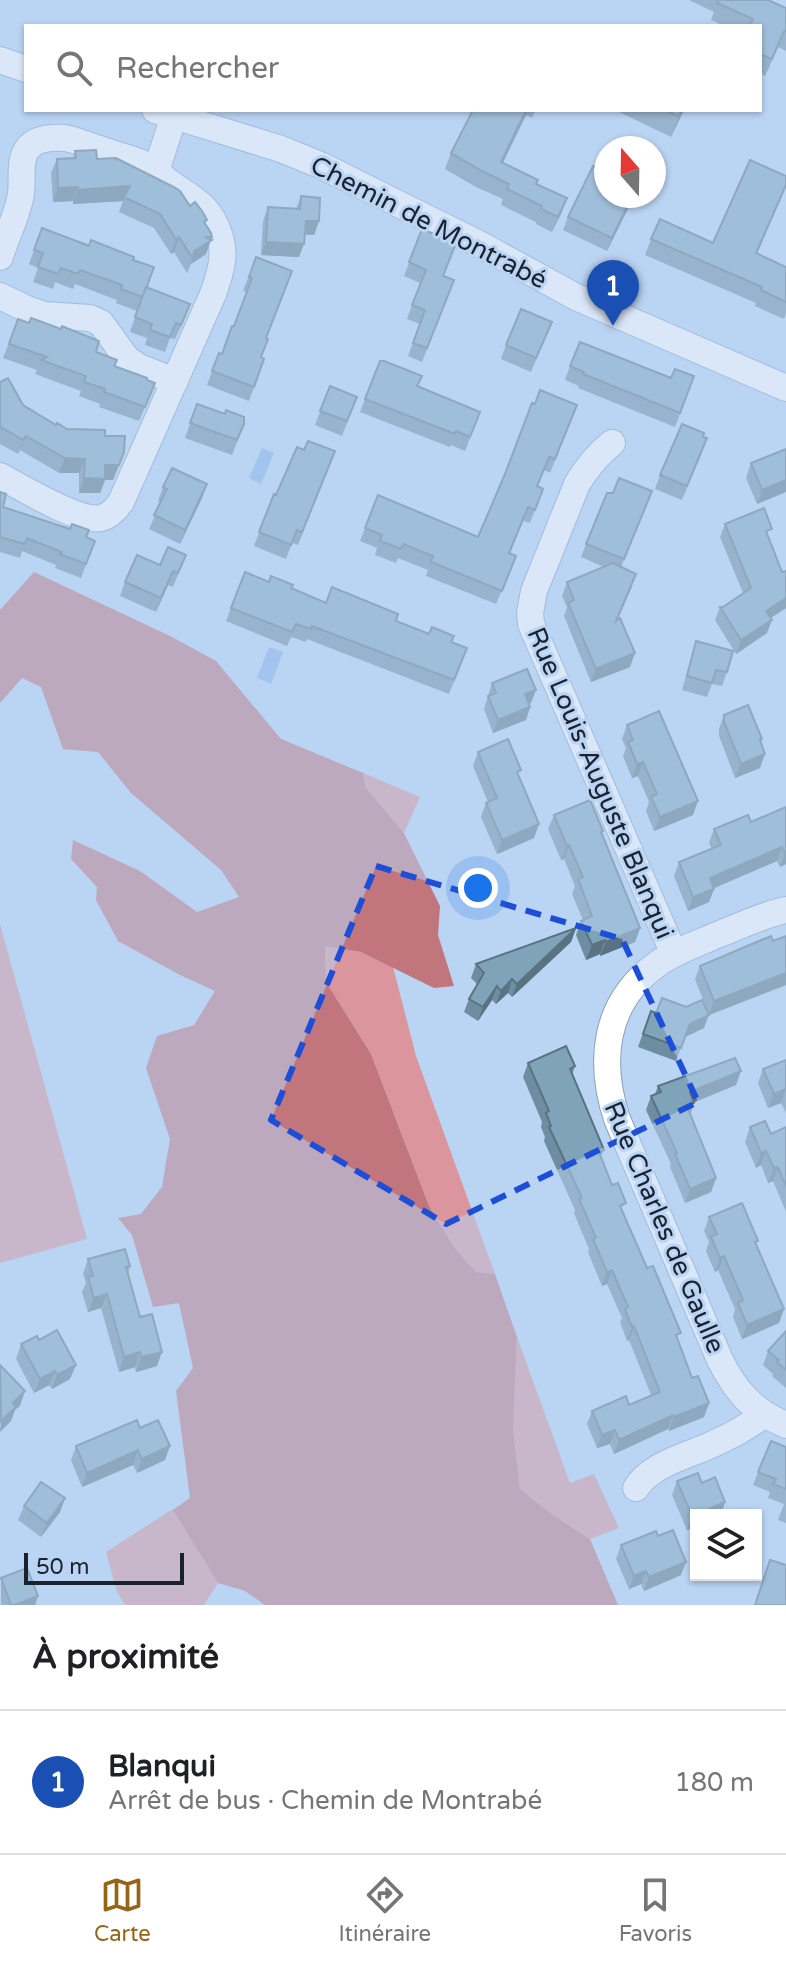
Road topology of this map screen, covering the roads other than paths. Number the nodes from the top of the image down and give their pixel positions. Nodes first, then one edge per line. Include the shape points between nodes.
1 (0, 60) edge
2 (24, 68) edge
3 (164, 113) edge
4 (156, 171) junction
5 (0, 257) edge
6 (0, 296) edge
7 (175, 381) junction
8 (786, 388) edge
9 (612, 443) dead end
10 (0, 476) edge
11 (786, 910) edge
12 (674, 954) junction
13 (774, 1420) edge
14 (636, 1488) dead end

1 - 2 street
3 - 4 street
3 - 8 street, Chemin de Montrabé via 320,165 576,297
4 - 5 street via 67,138 35,143 22,161 21,194
4 - 7 street via 208,213 223,249 216,285
6 - 7 street via 44,315 101,323 127,359
7 - 10 street via 121,502 110,514 86,518
9 - 12 street, Rue Louis-Auguste Blanqui via 577,484 534,591 531,624
11 - 12 street, Rue Charles de Gaulle
12 - 13 street, Rue Charles de Gaulle via 634,985 616,1016 607,1049 610,1096 720,1360 741,1394
13 - 14 street via 753,1423 659,1468

